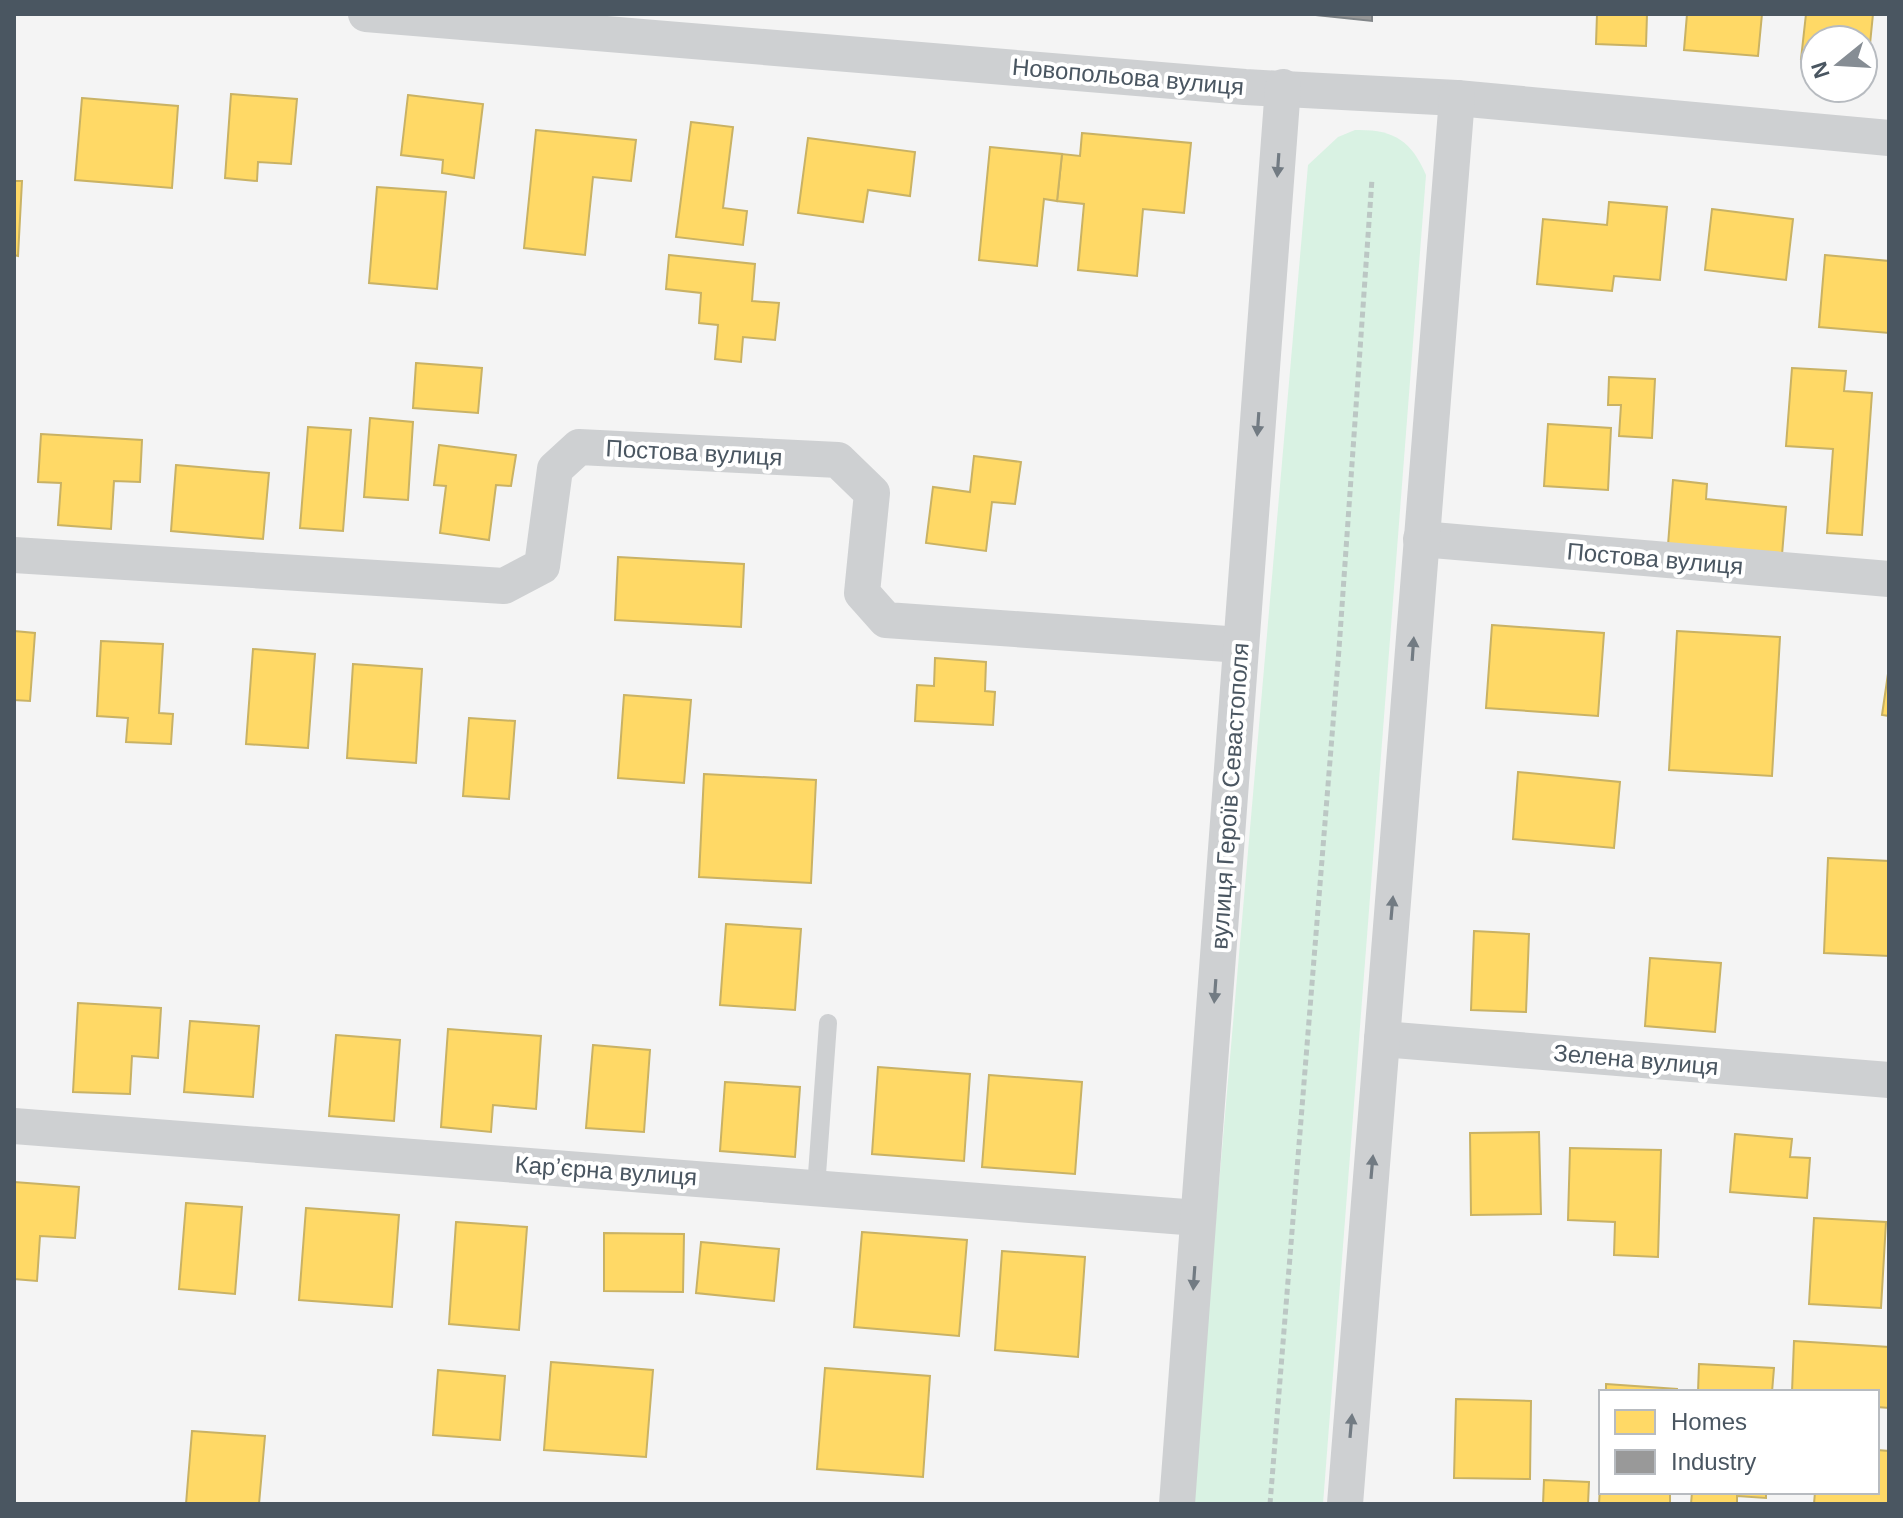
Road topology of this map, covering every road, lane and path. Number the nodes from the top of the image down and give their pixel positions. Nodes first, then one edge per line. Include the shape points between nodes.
1 (366, 14) edge
2 (1283, 87) junction
3 (1457, 98) junction
4 (1889, 138) edge
5 (1372, 179) dead end
6 (1421, 539) junction
7 (14, 555) edge
8 (1889, 579) edge
9 (1241, 645) junction
10 (828, 1023) dead end
11 (1382, 1039) junction
12 (1889, 1080) edge
13 (14, 1126) edge
14 (816, 1188) junction
15 (1198, 1218) junction
16 (1177, 1504) edge
17 (1270, 1504) edge
18 (1345, 1504) edge

1 - 2 street, Новопольова вулиця
2 - 3 street, Новопольова вулиця
2 -> 9 street, вулиця Героїв Севастополя
3 - 4 street, Новопольова вулиця
3 - 6 street
5 - 17 path
6 - 8 street, Постова вулиця
11 -> 6 street
7 - 9 street, Постова вулиця via 504,586 542,566 555,469 579,447 838,460 872,493 862,593 886,620
9 -> 15 street, вулиця Героїв Севастополя
10 - 14 lane
11 - 12 street, Зелена вулиця
18 -> 11 street
13 - 14 street, Карʼєрна вулиця
14 - 15 street, Карʼєрна вулиця
15 -> 16 street, вулиця Героїв Севастополя

